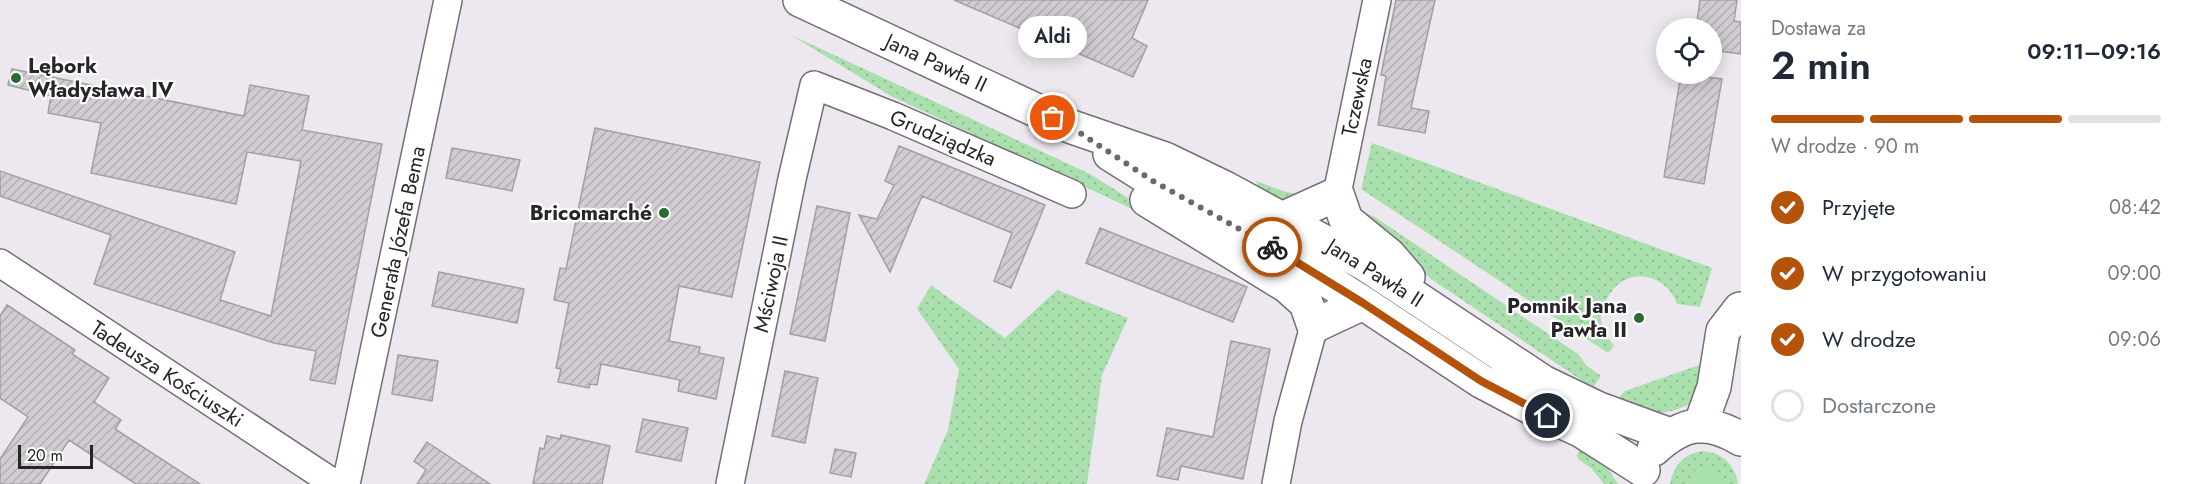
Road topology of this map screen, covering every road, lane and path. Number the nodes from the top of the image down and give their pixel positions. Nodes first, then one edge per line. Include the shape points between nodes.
1 (448, 0) edge
2 (800, 0) edge
3 (1377, 0) edge
4 (814, 85) joint
5 (1071, 127) junction
6 (1113, 156) junction
7 (1072, 194) dead end
8 (1337, 194) junction
9 (1284, 218) junction
10 (0, 263) edge
11 (1363, 303) junction
12 (1741, 309) edge
13 (1436, 310) junction
14 (1314, 326) junction
15 (1685, 430) junction
16 (1741, 440) edge
17 (1643, 477) edge
18 (336, 482) edge
19 (730, 484) edge
20 (1276, 484) edge

1 - 18 street, Generała Józefa Bema
2 - 5 main road, Jana Pawła II
3 - 8 street, Tczewska
4 - 7 street, Grudziądzka
4 - 19 street, Mściwoja II
5 - 6 main road, Jana Pawła II
5 - 9 main road, Jana Pawła II via 1165,159
6 - 11 main road, Jana Pawła II
6 - 14 main road via 1145,199 1287,286 1306,303
8 - 9 main road
8 - 13 main road via 1346,220 1389,255
9 - 13 main road, Jana Pawła II
10 - 18 street, Tadeusza Kościuszki
11 - 14 main road
11 - 17 main road, Jana Pawła II via 1481,381 1582,431
12 - 15 main road via 1723,331 1714,387
13 - 15 main road, Jana Pawła II via 1542,382 1599,409
14 - 20 street via 1288,421
15 - 16 main road, Jana Pawła II via 1724,429
15 - 17 main road via 1653,450

